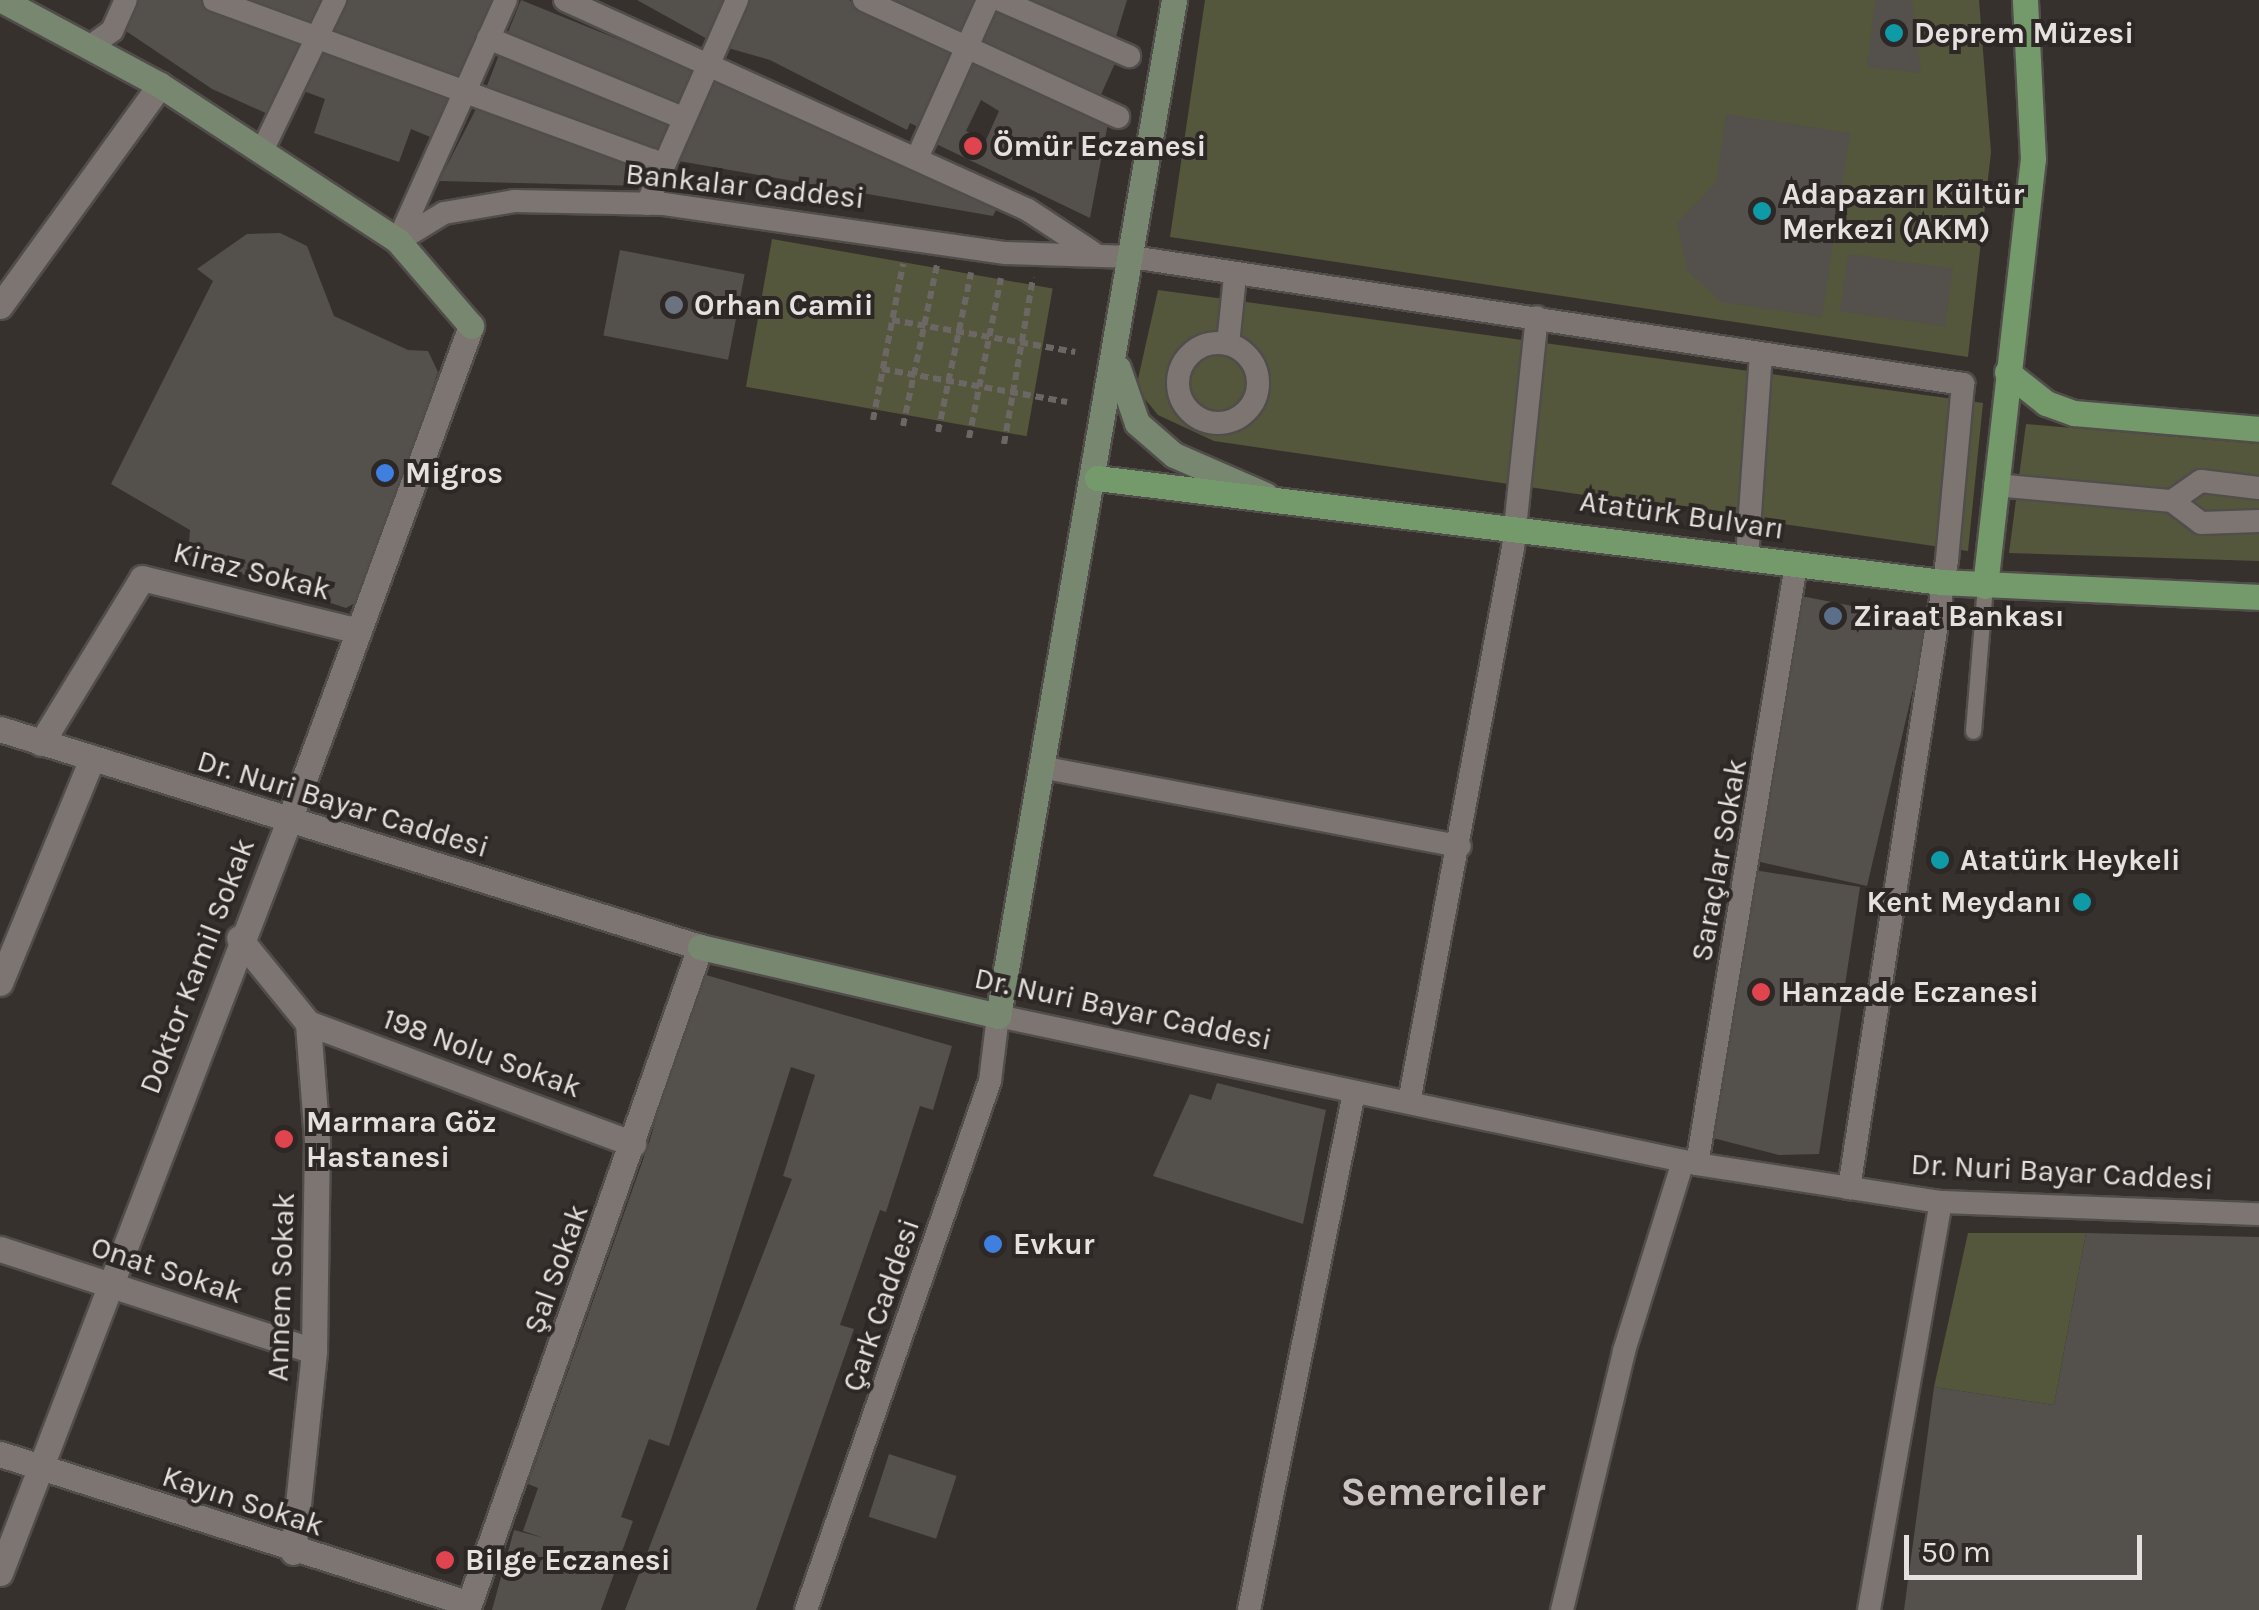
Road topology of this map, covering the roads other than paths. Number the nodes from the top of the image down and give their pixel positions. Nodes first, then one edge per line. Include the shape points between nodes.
1 (2, 0) edge
2 (126, 0) edge
3 (214, 0) edge
4 (335, 0) edge
5 (506, 0) edge
6 (565, 0) edge
7 (737, 0) edge
8 (864, 0) edge
9 (988, 0) edge
10 (1000, 0) edge
11 (1174, 0) edge
12 (2025, 0) edge
13 (31, 7) edge
14 (316, 38) junction
15 (488, 38) junction
16 (91, 46) junction
17 (968, 48) junction
18 (1130, 56) dead end
19 (707, 63) junction
20 (160, 85) junction
21 (467, 92) junction
22 (682, 117) junction
23 (1118, 118) dead end
24 (262, 151) junction
25 (916, 158) junction
26 (658, 170) junction
27 (647, 204) junction
28 (398, 241) junction
29 (1092, 252) junction
30 (1132, 257) junction
31 (1235, 276) junction
32 (0, 306) edge
33 (1537, 317) junction
34 (471, 326) joint
35 (1228, 344) dead end
36 (1761, 354) junction
37 (1116, 358) junction
38 (2007, 372) junction
39 (2259, 429) edge
40 (1097, 478) junction
41 (1995, 485) junction
42 (2259, 488) edge
43 (1266, 495) junction
44 (2172, 501) junction
45 (2259, 521) edge
46 (1515, 524) junction
47 (1746, 558) junction
48 (1796, 565) junction
49 (1942, 582) junction
50 (1985, 586) junction
51 (2259, 597) edge
52 (358, 630) junction
53 (0, 730) edge
54 (1972, 731) dead end
55 (41, 742) junction
56 (92, 759) junction
57 (1046, 768) junction
58 (288, 823) junction
59 (1460, 846) junction
60 (239, 938) junction
61 (700, 948) junction
62 (0, 982) edge
63 (998, 1016) junction
64 (308, 1023) junction
65 (1354, 1094) junction
66 (1409, 1102) junction
67 (633, 1144) junction
68 (1690, 1163) junction
69 (1850, 1188) junction
70 (1941, 1202) junction
71 (2259, 1214) edge
72 (0, 1249) edge
73 (111, 1286) junction
74 (314, 1351) junction
75 (0, 1454) edge
76 (44, 1471) junction
77 (294, 1552) junction
78 (0, 1573) edge
79 (468, 1607) edge
80 (806, 1610) edge
81 (1248, 1610) edge
82 (1562, 1610) edge
83 (1869, 1610) edge

1 - 13 main road
2 - 16 street via 112,31
3 - 14 street
4 - 14 street
5 - 15 street
6 - 19 street
7 - 19 street
8 - 17 street
9 - 17 street
10 - 18 street
11 - 30 main road
12 - 38 main road via 2033,158
13 - 16 main road
14 - 21 street
14 - 24 street
15 - 21 street
15 - 22 street
16 - 20 main road
17 - 23 street
17 - 25 street
19 - 22 street
19 - 25 street
20 - 24 main road
20 - 32 street
21 - 26 street via 652,160
21 - 28 street
22 - 26 street
24 - 28 main road
25 - 29 street via 1028,210
26 - 27 street
27 - 28 street, Bankalar Caddesi via 514,201 444,213
27 - 29 street, Bankalar Caddesi via 1006,253
28 - 34 main road
29 - 30 street, Bankalar Caddesi
30 - 31 street, Bankalar Caddesi
30 - 37 main road
31 - 33 street, Bankalar Caddesi
31 - 35 street
33 - 36 street, Bankalar Caddesi
33 - 46 street
34 - 52 street, Doktor Kamil Sokak
36 - 47 street
36 - 49 street, Bankalar Caddesi via 1963,384
37 - 40 main road
37 - 43 main road via 1137,423 1174,456
38 - 39 main road via 2046,403 2074,413
38 - 41 main road
40 - 43 main road, Atatürk Bulvarı
40 - 57 main road
41 - 44 street
41 - 50 main road
42 - 44 street via 2201,481
43 - 46 main road, Atatürk Bulvarı
44 - 45 street via 2201,523
46 - 47 main road, Atatürk Bulvarı
46 - 59 street
47 - 48 main road, Atatürk Bulvarı
48 - 49 main road, Atatürk Bulvarı
48 - 68 street, Saraçlar Sokak
49 - 50 main road, Atatürk Bulvarı
49 - 69 street
50 - 51 main road, Atatürk Bulvarı
50 - 54 lane
52 - 55 street, Kiraz Sokak via 142,578
52 - 58 street, Doktor Kamil Sokak
53 - 55 street, Dr. Nuri Bayar Caddesi
55 - 56 street, Dr. Nuri Bayar Caddesi
56 - 58 street, Dr. Nuri Bayar Caddesi
56 - 62 street
57 - 59 street
57 - 63 main road
58 - 60 street, Doktor Kamil Sokak
58 - 61 street, Dr. Nuri Bayar Caddesi
59 - 66 street
60 - 64 street
60 - 73 street, Doktor Kamil Sokak
61 - 63 main road, Dr. Nuri Bayar Caddesi
61 - 67 street, Şal Sokak
63 - 65 street, Dr. Nuri Bayar Caddesi
63 - 80 street, Çark Caddesi via 990,1081
64 - 67 street, 198 Nolu Sokak
64 - 74 street, Annem Sokak via 317,1141
65 - 66 street, Dr. Nuri Bayar Caddesi
65 - 81 street
66 - 68 street, Dr. Nuri Bayar Caddesi
67 - 79 street, Şal Sokak
68 - 69 street, Dr. Nuri Bayar Caddesi
68 - 82 street, Saraçlar Sokak via 1624,1351
69 - 70 street, Dr. Nuri Bayar Caddesi
70 - 71 street, Dr. Nuri Bayar Caddesi
70 - 83 street
72 - 73 street, Onat Sokak
73 - 74 street, Onat Sokak
73 - 76 street, Doktor Kamil Sokak
74 - 77 street, Annem Sokak
75 - 76 street, Kayın Sokak
76 - 77 street, Kayın Sokak
76 - 78 street, Doktor Kamil Sokak
77 - 79 street, Kayın Sokak

